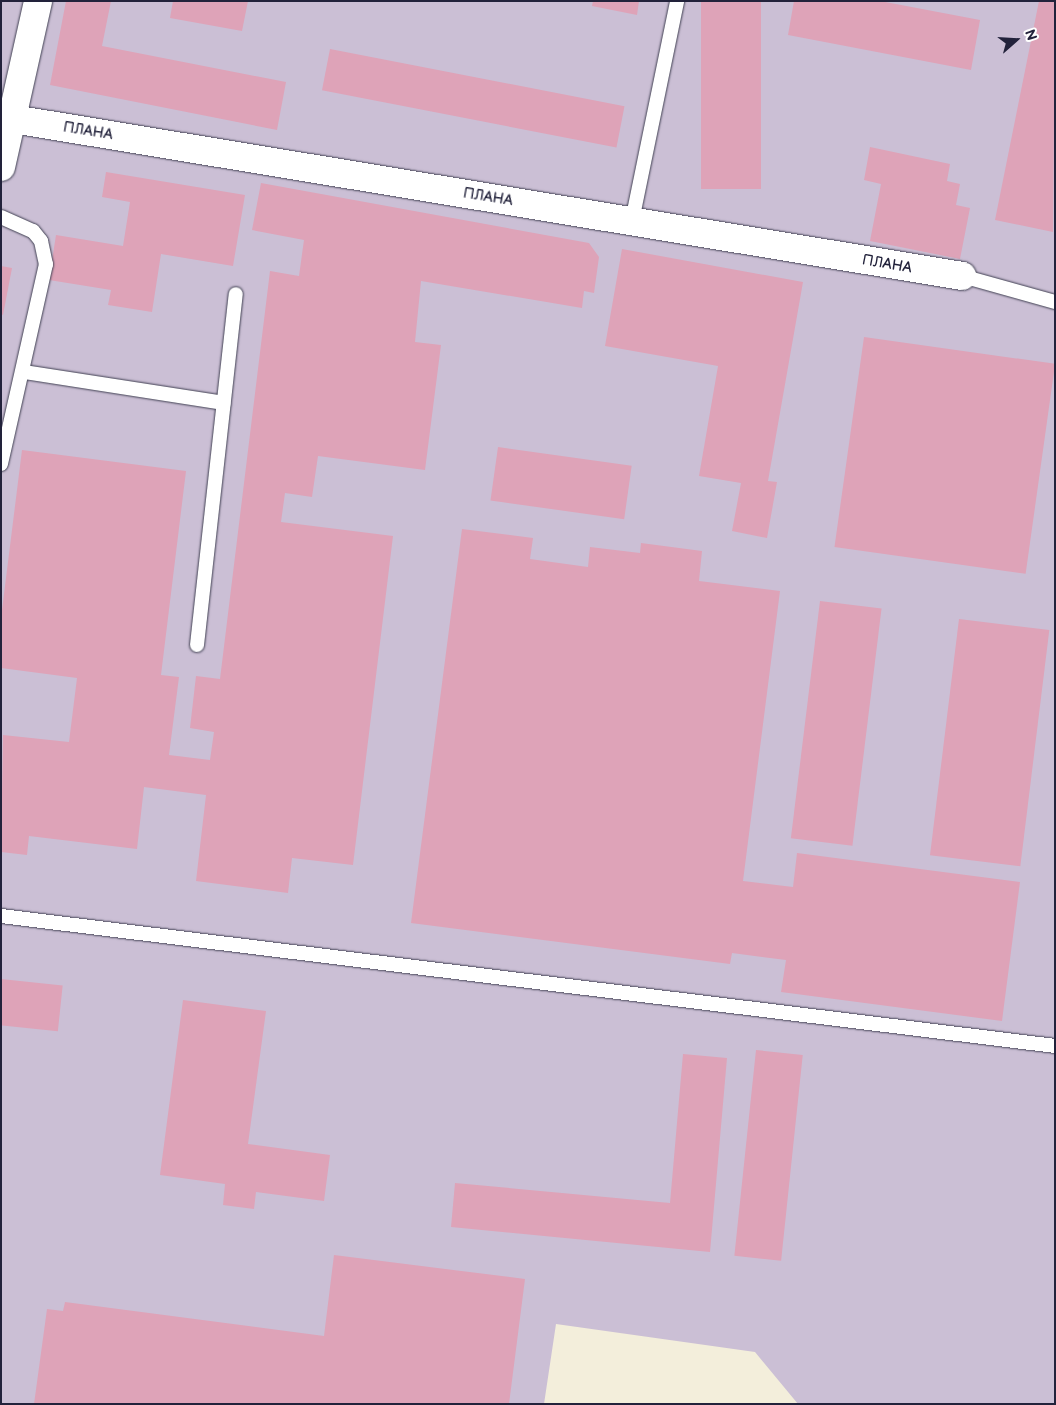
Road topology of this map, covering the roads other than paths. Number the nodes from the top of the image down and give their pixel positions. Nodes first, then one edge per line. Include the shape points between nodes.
1 (38, 1) edge
2 (677, 1) edge
3 (13, 119) junction
4 (1, 167) edge
5 (1, 217) edge
6 (632, 221) junction
7 (962, 276) joint
8 (236, 294) dead end
9 (1055, 302) edge
10 (24, 372) junction
11 (224, 403) junction
12 (1, 464) edge
13 (197, 645) dead end
14 (1, 916) edge
15 (1055, 1046) edge

1 - 3 street
2 - 6 lane
3 - 4 street
3 - 6 street, ПЛАНА
5 - 10 lane via 33,231 45,252
6 - 7 street, ПЛАНА
7 - 9 lane
8 - 11 lane
10 - 11 lane
10 - 12 lane
11 - 13 lane
14 - 15 lane

